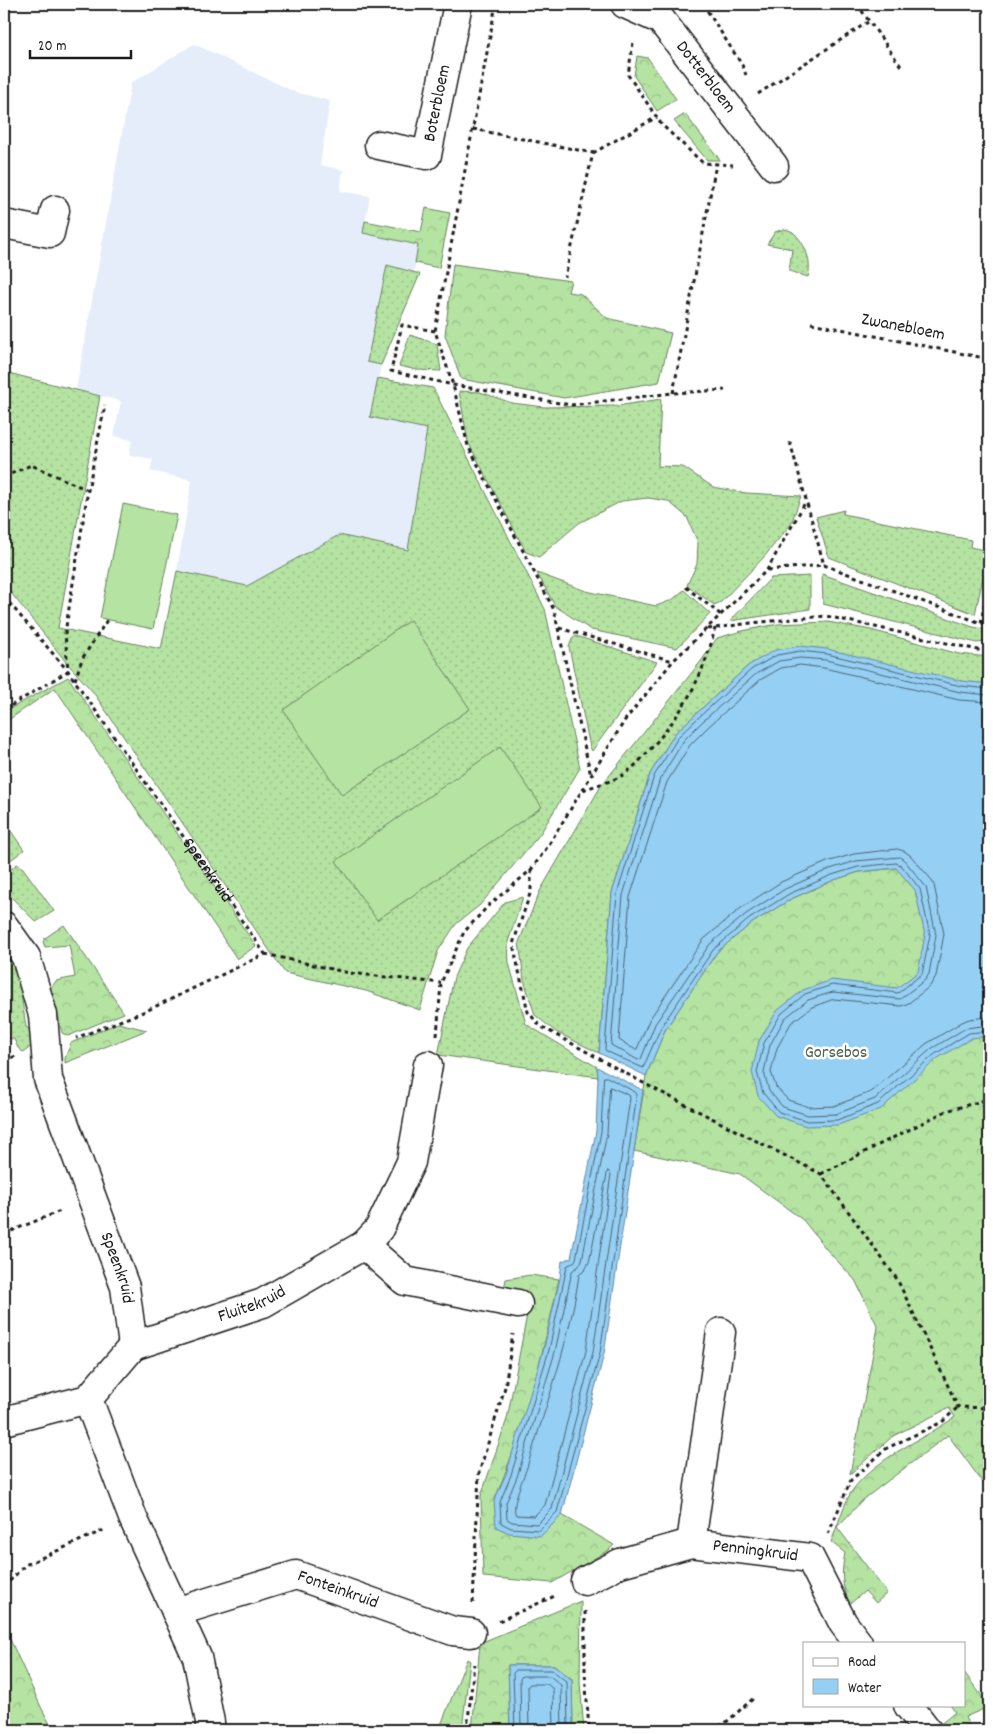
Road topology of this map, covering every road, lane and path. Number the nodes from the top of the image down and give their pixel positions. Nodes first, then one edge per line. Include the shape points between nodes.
1 (458, 4) edge
2 (496, 4) edge
3 (702, 4) edge
4 (857, 4) edge
5 (632, 7) edge
6 (868, 22) junction
7 (903, 69) dead end
8 (750, 80) dead end
9 (754, 87) dead end
10 (758, 94) junction
11 (732, 111) junction
12 (657, 117) junction
13 (473, 128) junction
14 (379, 145) dead end
15 (593, 153) junction
16 (716, 164) junction
17 (774, 166) joint
18 (55, 210) dead end
19 (4, 224) edge
20 (565, 277) dead end
21 (811, 323) dead end
22 (435, 331) junction
23 (989, 360) edge
24 (453, 385) junction
25 (725, 390) dead end
26 (673, 393) junction
27 (105, 405) dead end
28 (790, 442) dead end
29 (4, 476) edge
30 (88, 490) junction
31 (806, 501) junction
32 (824, 565) junction
33 (767, 570) junction
34 (989, 579) edge
35 (686, 587) dead end
36 (4, 598) edge
37 (721, 615) junction
38 (107, 620) dead end
39 (981, 623) junction
40 (989, 623) edge
41 (559, 628) junction
42 (715, 628) junction
43 (708, 629) junction
44 (989, 648) edge
45 (673, 661) junction
46 (68, 671) junction
47 (75, 681) junction
48 (4, 710) edge
49 (591, 776) junction
50 (582, 790) junction
51 (531, 870) junction
52 (4, 926) edge
53 (265, 954) junction
54 (441, 983) junction
55 (47, 1050) junction
56 (428, 1065) joint
57 (989, 1099) edge
58 (821, 1174) junction
59 (93, 1198) junction
60 (4, 1234) edge
61 (364, 1246) junction
62 (518, 1304) joint
63 (721, 1332) dead end
64 (133, 1346) junction
65 (88, 1399) junction
66 (958, 1407) junction
67 (989, 1408) edge
68 (4, 1421) edge
69 (133, 1518) junction
70 (691, 1543) junction
71 (810, 1558) junction
72 (584, 1581) joint
73 (4, 1587) edge
74 (176, 1612) junction
75 (471, 1634) junction
76 (857, 1642) edge
77 (755, 1697) dead end
78 (909, 1706) edge
79 (210, 1730) edge
80 (467, 1730) edge
81 (589, 1730) edge
82 (695, 1730) edge
83 (927, 1730) edge

1 - 14 street, Boterbloem via 427,155
2 - 13 path
3 - 8 path
4 - 6 path
5 - 11 street, Dotterbloem via 661,20
5 - 12 path via 628,75
6 - 7 path
6 - 10 path
9 - 10 path
10 - 11 path
11 - 17 street, Dotterbloem
12 - 15 path
12 - 16 path via 703,163
13 - 15 path
13 - 22 path
15 - 20 path
16 - 17 path
16 - 26 path
18 - 19 street via 50,233
21 - 23 path, Zwanebloem
22 - 24 path
22 - 24 path via 402,326 391,371
24 - 26 path via 571,405
24 - 41 path via 468,446 554,610
25 - 26 path
27 - 30 path
28 - 31 path
29 - 30 path via 31,465
30 - 46 path via 65,633
31 - 32 path
31 - 33 path
32 - 33 path
32 - 39 path
33 - 37 path
34 - 39 path
35 - 37 path
36 - 46 path, Speenkruid
37 - 43 path
38 - 47 path via 82,659
39 - 40 path
41 - 45 path
41 - 49 path
42 - 43 path
42 - 44 path via 826,616 978,650
42 - 50 path via 696,685 664,734 642,759 622,775
43 - 45 path
45 - 49 path via 625,720
46 - 47 path, Speenkruid
46 - 48 path
47 - 53 path, Speenkruid
49 - 50 path
50 - 51 path
51 - 54 path via 489,905 464,932
51 - 58 path via 532,891 512,944 528,1012 540,1026
52 - 55 street, Speenkruid via 26,956 43,1015
53 - 54 path via 349,973
53 - 55 path via 148,1010
54 - 56 path via 438,1034
55 - 59 street, Speenkruid via 48,1080
56 - 61 street, Fluitekruid via 411,1162 379,1229
57 - 58 path via 946,1111
58 - 66 path via 897,1280
59 - 60 path
59 - 64 street, Speenkruid via 125,1287
61 - 62 street via 405,1281
61 - 64 street, Fluitekruid via 263,1303
62 - 75 path via 505,1387 479,1474
63 - 70 street, Penningkruid
64 - 65 street
65 - 68 street
65 - 69 street
66 - 67 path
66 - 71 path via 942,1422 887,1448 851,1480 827,1536
69 - 73 path via 25,1565
69 - 74 street
70 - 71 street, Penningkruid
70 - 72 street, Penningkruid via 620,1563
71 - 76 street, Penningkruid via 843,1623
72 - 81 path via 584,1672
74 - 75 street, Fonteinkruid via 296,1575 453,1631
74 - 79 street via 197,1657
75 - 80 path via 475,1652
77 - 82 path via 723,1724
78 - 83 street

